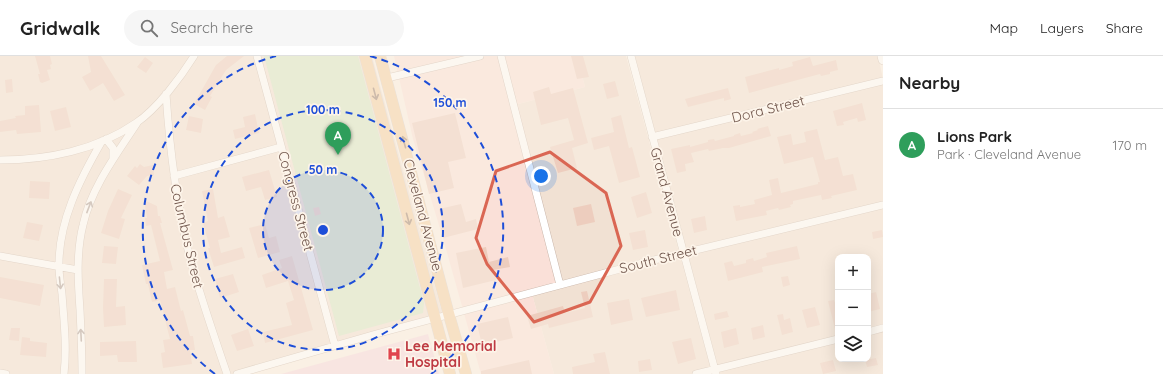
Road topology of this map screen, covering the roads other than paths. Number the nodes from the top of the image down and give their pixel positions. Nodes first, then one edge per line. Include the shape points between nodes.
1 (194, 56) edge
2 (257, 56) edge
3 (380, 56) edge
4 (480, 56) edge
5 (501, 56) edge
6 (631, 56) edge
7 (882, 56) edge
8 (365, 58) edge
9 (883, 60) edge
10 (386, 78) junction
11 (883, 81) edge
12 (166, 94) junction
13 (136, 123) junction
14 (652, 137) junction
15 (104, 140) junction
16 (281, 147) junction
17 (0, 160) edge
18 (113, 160) junction
19 (174, 176) junction
20 (883, 205) edge
21 (684, 252) junction
22 (0, 256) edge
23 (59, 267) junction
24 (78, 270) junction
25 (560, 284) junction
26 (449, 315) junction
27 (435, 319) junction
28 (883, 328) edge
29 (871, 331) edge
30 (835, 340) edge
31 (335, 346) junction
32 (715, 371) edge
33 (0, 374) edge
34 (6, 374) edge
35 (64, 374) edge
36 (82, 374) edge
37 (226, 374) edge
38 (236, 374) edge
39 (450, 374) edge
40 (466, 374) edge
41 (696, 374) edge

1 - 12 street
2 - 16 street, Congress Street
3 - 10 main road, Cleveland Avenue
4 - 10 street
5 - 25 street
6 - 14 street, Grand Avenue
7 - 9 street
8 - 10 main road
8 -> 27 main road, Cleveland Avenue
26 -> 10 main road, Cleveland Avenue
11 - 14 street, Dora Street
12 - 13 street
12 - 19 street, Columbus Street
13 - 15 street
13 - 18 street
14 - 21 street, Grand Avenue
15 - 17 street via 51,156
15 - 18 street via 113,148
15 - 23 street via 88,166 71,206 61,237
16 - 19 street
16 - 31 street, Congress Street
24 -> 18 street via 83,224 93,195
19 - 37 street, Columbus Street via 192,268
20 - 21 street, South Street
21 - 25 street, South Street
21 - 32 street, Grand Avenue
22 - 23 street
23 - 24 street
23 -> 35 street via 65,342
36 -> 24 street
25 - 26 street, South Street
26 - 27 street, South Street
26 - 40 main road, Cleveland Avenue
27 - 31 street, South Street
27 - 39 main road, Cleveland Avenue
28 - 29 street
30 - 32 street
31 - 38 street, South Street
32 - 41 street
33 - 34 street

